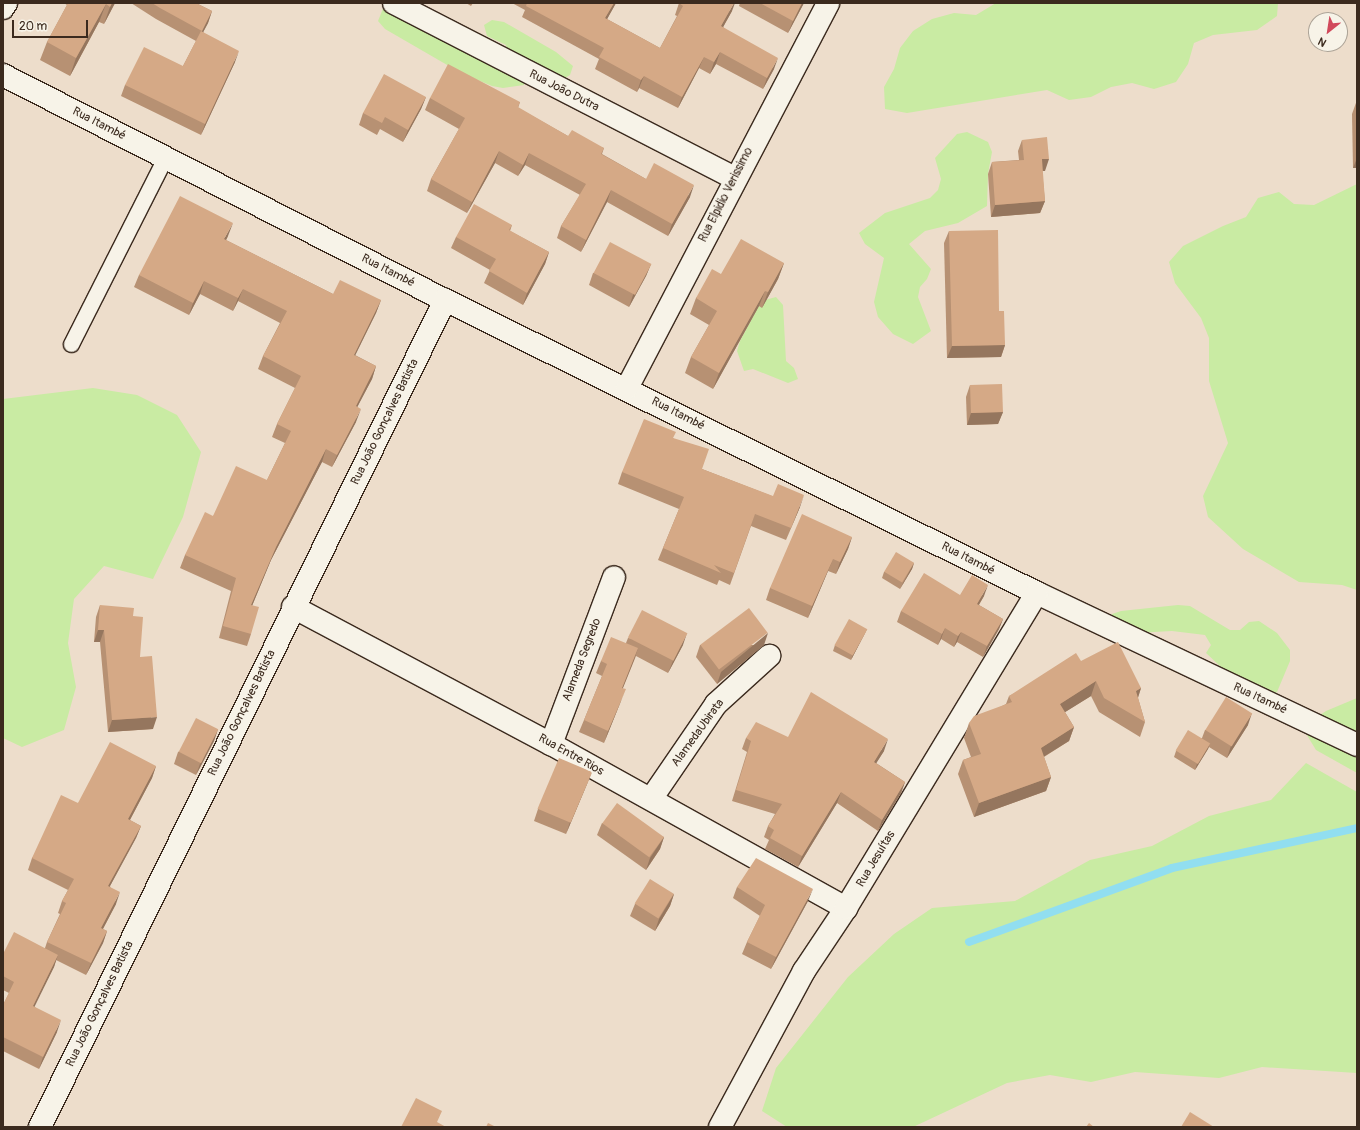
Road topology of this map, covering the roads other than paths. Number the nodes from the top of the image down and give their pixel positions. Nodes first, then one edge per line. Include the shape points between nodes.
1 (6, 3) edge
2 (394, 3) edge
3 (828, 3) edge
4 (3, 8) edge
5 (3, 75) edge
6 (165, 158) junction
7 (734, 178) junction
8 (445, 300) junction
9 (71, 344) dead end
10 (627, 388) junction
11 (614, 577) dead end
12 (1036, 593) junction
13 (293, 607) junction
14 (769, 656) dead end
15 (551, 744) junction
16 (1357, 745) edge
17 (651, 799) junction
18 (846, 908) junction
19 (40, 1127) edge
20 (720, 1127) edge

1 - 4 street
2 - 7 street, Rua João Dutra
3 - 7 street, Rua Elpidio Verissimo
5 - 6 street, Rua Itambé
6 - 8 street, Rua Itambé
6 - 9 lane
7 - 10 street, Rua Elpidio Verissimo
8 - 10 street, Rua Itambé
8 - 13 street, Rua João Gonçalves Batista
10 - 12 street, Rua Itambé
11 - 15 street, Alameda Segredo
12 - 16 street, Rua Itambé
12 - 18 street, Rua Jesuítas
13 - 15 street, Rua Entre Rios
13 - 19 street, Rua João Gonçalves Batista
14 - 17 street, AlamedaUbirata via 716,704
15 - 17 street, Rua Entre Rios
17 - 18 street, Rua Entre Rios
18 - 20 street, Rua Jesuítas via 804,971

